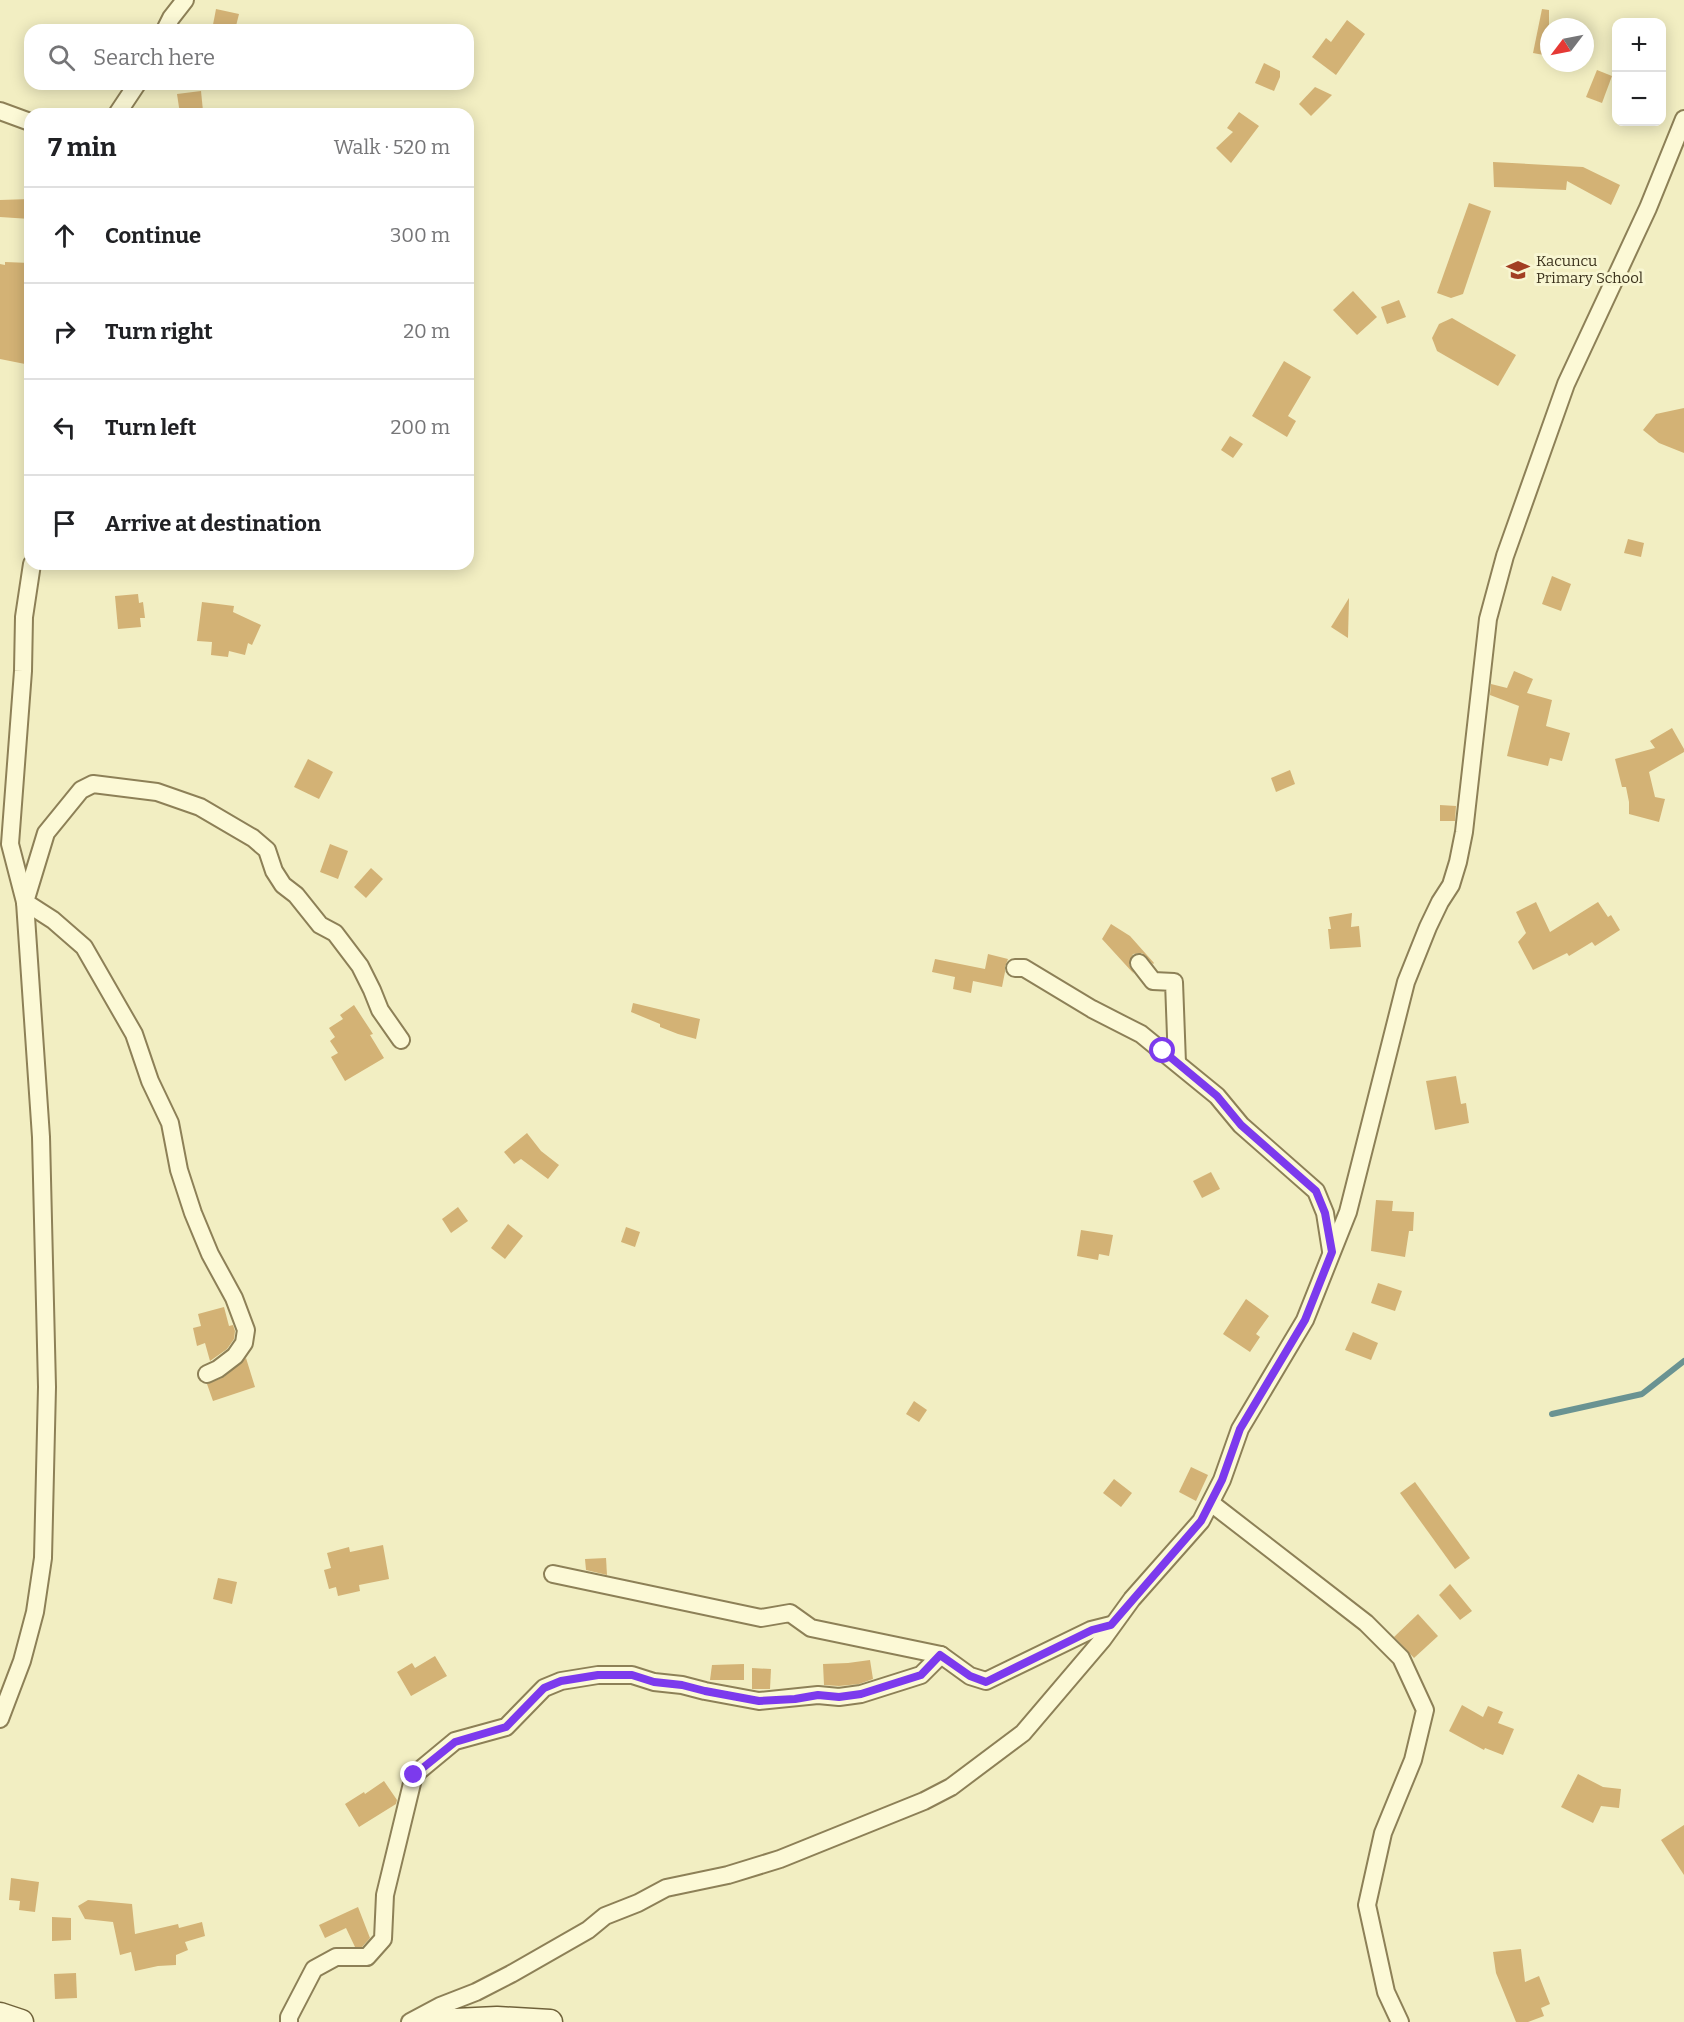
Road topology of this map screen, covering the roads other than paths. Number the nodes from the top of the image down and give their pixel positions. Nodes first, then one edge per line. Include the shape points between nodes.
1 (185, 0) edge
2 (168, 24) edge
3 (133, 90) edge
4 (121, 108) edge
5 (0, 111) edge
6 (1684, 119) edge
7 (24, 120) edge
8 (31, 570) edge
9 (25, 902) junction
10 (1139, 963) dead end
11 (1015, 968) dead end
12 (401, 1040) dead end
13 (1177, 1063) junction
14 (1332, 1252) junction
15 (207, 1374) dead end
16 (1211, 1503) junction
17 (553, 1574) dead end
18 (1111, 1625) junction
19 (940, 1655) junction
20 (0, 1719) edge
21 (0, 2015) edge
22 (21, 2022) edge
23 (289, 2022) edge
24 (410, 2022) edge
25 (434, 2022) edge
26 (550, 2022) edge
27 (1400, 2022) edge

1 - 2 street
3 - 4 street
5 - 7 street
6 - 14 street via 1648,208 1566,384 1505,556 1488,619 1458,862 1406,982 1348,1212
8 - 9 street via 24,617 10,844
9 - 12 street via 46,833 81,790 93,784 157,792 200,807 267,850 283,885 320,925 335,933 355,960 380,1010
9 - 15 street via 84,947 134,1034 170,1123 193,1213 246,1330 244,1343 235,1356
9 - 20 street via 41,1137 47,1387 43,1558 22,1661
10 - 13 street via 1152,981 1174,982
11 - 13 street via 1024,968 1092,1010 1141,1034
13 - 14 street via 1316,1191 1325,1213
14 - 16 street via 1305,1320 1240,1429
16 - 18 street via 1201,1521
16 - 27 street via 1366,1623 1401,1658 1425,1710 1413,1760 1383,1833 1367,1905 1386,1992
17 - 19 street via 761,1618 790,1612 811,1628
18 - 19 street via 1092,1630 986,1682
18 - 24 street via 1023,1732 951,1787 924,1802 780,1859 666,1888 605,1916 511,1974
19 - 23 street via 921,1675 839,1697 818,1695 759,1701 632,1675 589,1676 544,1688 506,1727 455,1742 414,1775 385,1895 383,1939 367,1957 336,1957 314,1969
21 - 22 main road
25 - 26 main road

